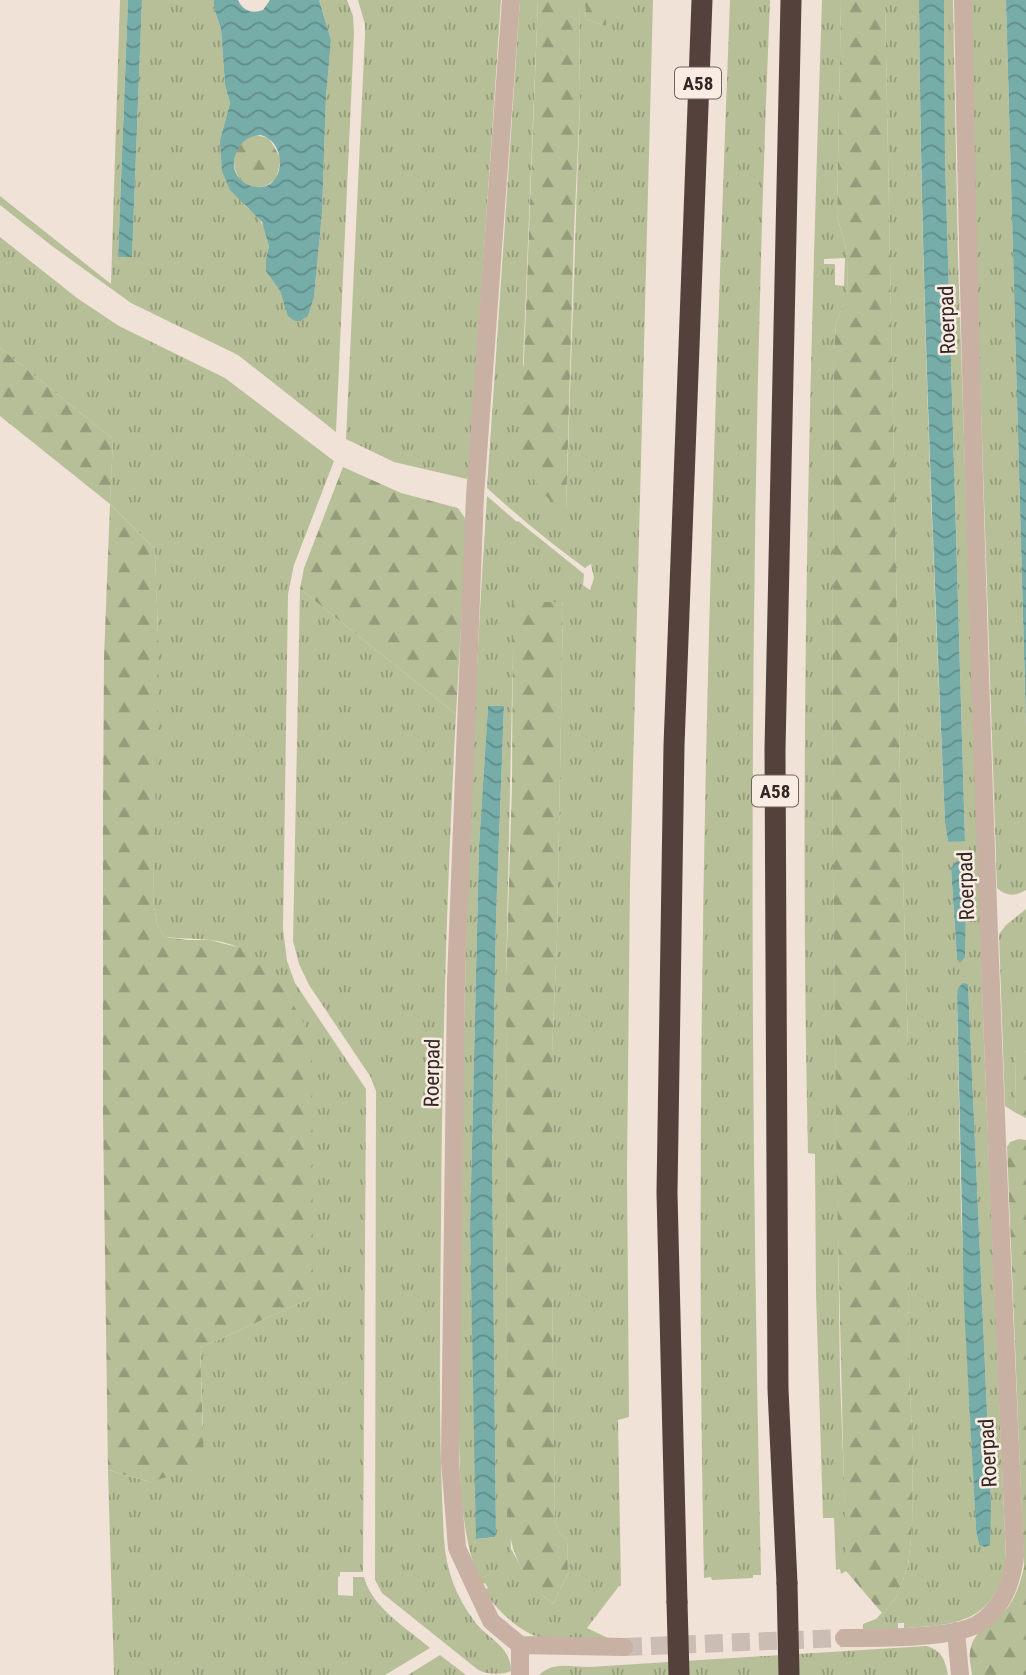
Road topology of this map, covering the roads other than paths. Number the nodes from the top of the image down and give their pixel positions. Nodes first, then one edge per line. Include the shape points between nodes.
1 (512, 0) edge
2 (702, 0) edge
3 (791, 0) edge
4 (963, 0) edge
5 (956, 1631) junction
6 (844, 1638) tunnel mouth
7 (520, 1645) junction
8 (624, 1647) tunnel mouth
9 (520, 1675) edge
10 (679, 1675) edge
11 (789, 1675) edge
12 (960, 1675) edge

1 - 7 street, Roerpad via 475,496 456,981 450,1461 457,1548 491,1621
2 - 10 highway, A58, bridge via 673,788 667,1193
3 - 11 highway, A58, bridge via 775,750 778,1389
4 - 5 street, Roerpad via 996,1120 1015,1556 1013,1578 1002,1600 978,1623
5 - 6 street, Roerpad
5 - 12 street
7 - 8 street
7 - 9 street

